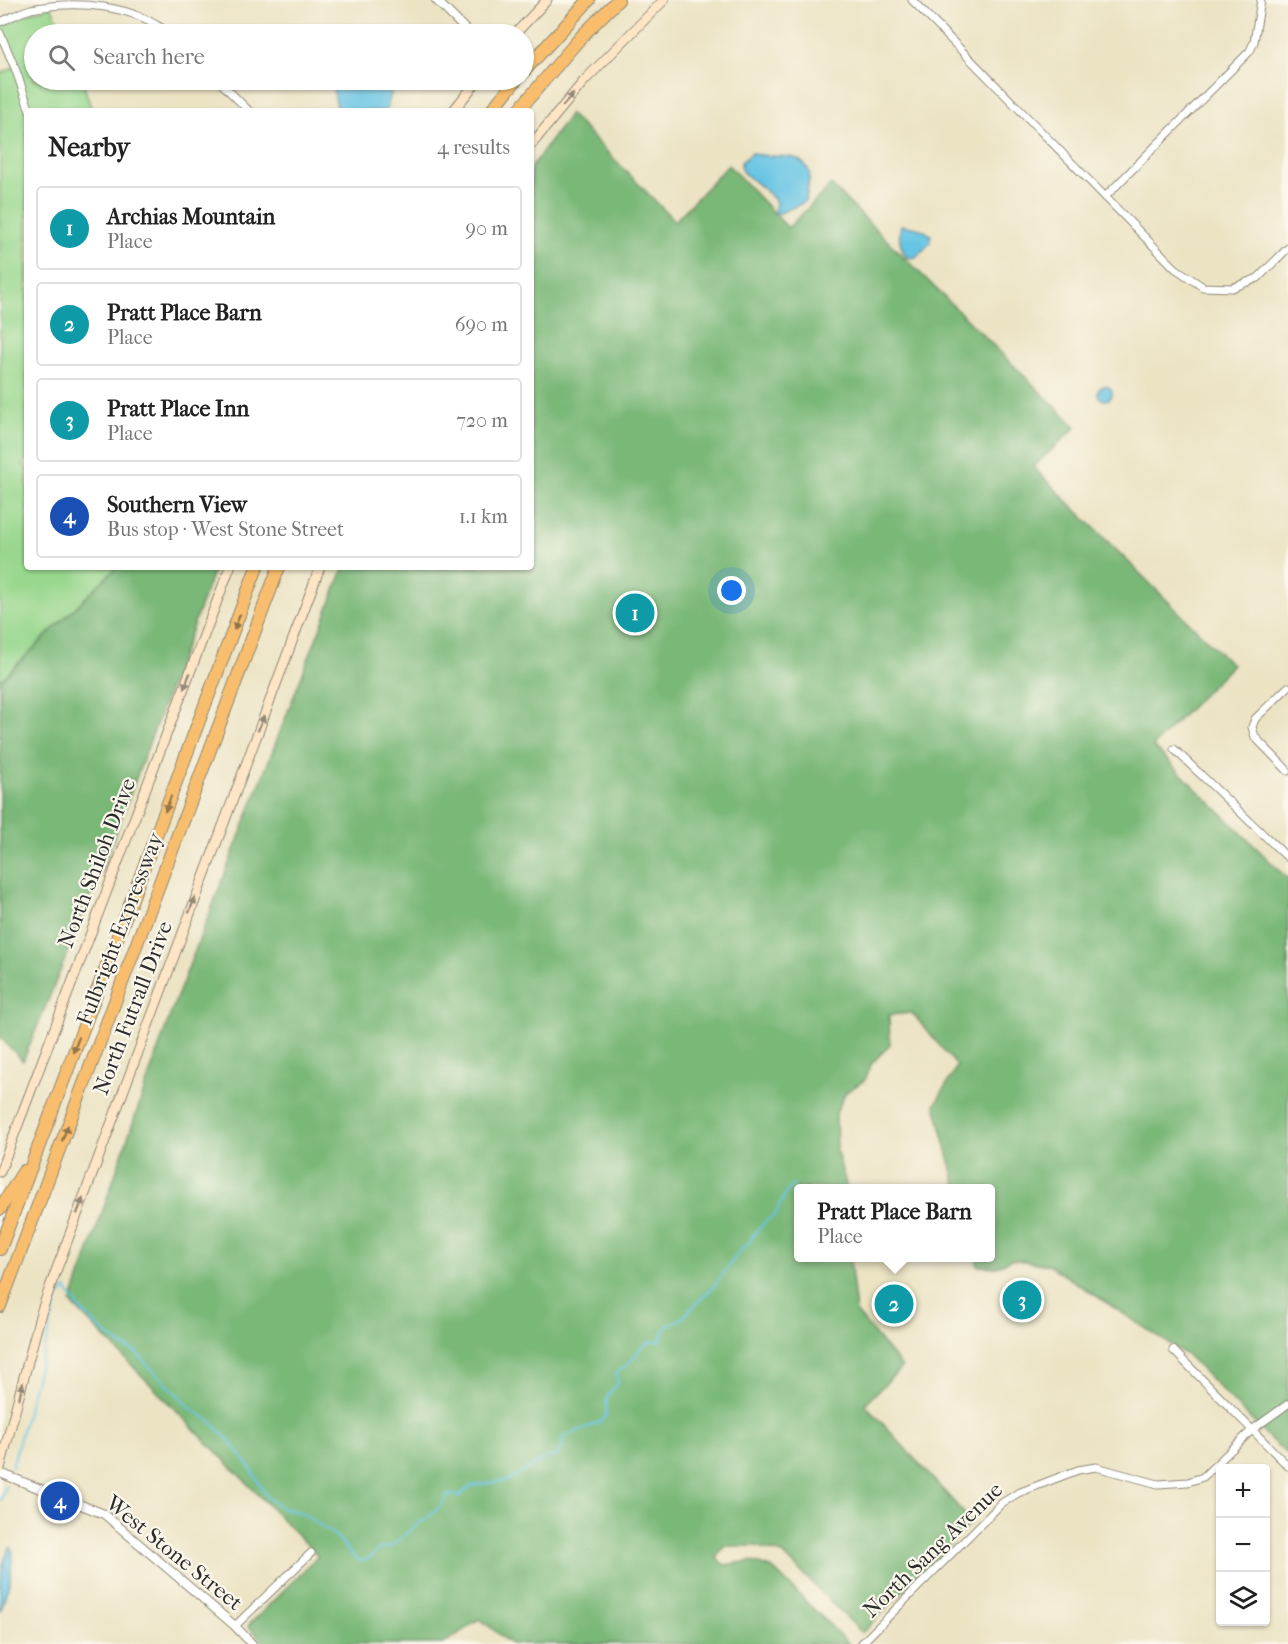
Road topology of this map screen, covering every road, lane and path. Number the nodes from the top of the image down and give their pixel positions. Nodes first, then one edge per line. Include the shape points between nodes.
1 (436, 0) edge
2 (547, 0) edge
3 (589, 0) edge
4 (618, 0) edge
5 (664, 0) edge
6 (912, 0) edge
7 (1261, 0) edge
8 (0, 22) edge
9 (153, 24) edge
10 (460, 24) edge
11 (524, 24) edge
12 (0, 33) edge
13 (534, 60) edge
14 (228, 90) edge
15 (470, 90) edge
16 (508, 90) edge
17 (29, 108) edge
18 (246, 108) edge
19 (455, 108) edge
20 (493, 108) edge
21 (521, 108) edge
22 (534, 141) edge
23 (1105, 197) junction
24 (1288, 248) edge
25 (229, 570) edge
26 (256, 570) edge
27 (278, 570) edge
28 (319, 570) edge
29 (1288, 687) edge
30 (1174, 749) dead end
31 (1288, 771) edge
32 (1288, 858) edge
33 (38, 1146) junction
34 (0, 1172) edge
35 (0, 1209) edge
36 (0, 1249) edge
37 (0, 1305) edge
38 (1173, 1350) dead end
39 (1288, 1404) edge
40 (1253, 1429) junction
41 (1288, 1466) edge
42 (0, 1468) edge
43 (0, 1473) edge
44 (311, 1553) dead end
45 (235, 1626) junction
46 (252, 1644) edge
47 (861, 1644) edge

1 - 10 street
2 - 11 main road
3 - 13 highway
4 - 21 highway
22 -> 5 main road via 584,81
6 - 23 street
7 - 23 street via 1250,51
8 - 9 street via 31,9 69,3 130,12
12 - 17 street
14 - 18 street
15 - 19 main road
16 - 20 highway
23 - 24 street via 1175,268 1203,287 1232,288 1258,278
25 -> 34 main road, North Shiloh Drive
26 -> 33 highway, Fulbright Expressway
37 -> 27 highway, Fulbright Expressway
42 -> 28 main road, North Futrall Drive via 50,1287
29 - 31 street via 1255,719 1252,727 1255,737
30 - 32 street
33 - 35 highway
33 - 36 highway, Fulbright Expressway
38 - 40 street
39 - 40 street, North Sang Avenue
40 - 41 street
40 - 47 street, North Sang Avenue via 1203,1477 1188,1482 1158,1484 1096,1467 1018,1493 1002,1503
43 - 45 street, West Stone Street via 104,1514
44 - 45 street
45 - 46 street, West Stone Street

